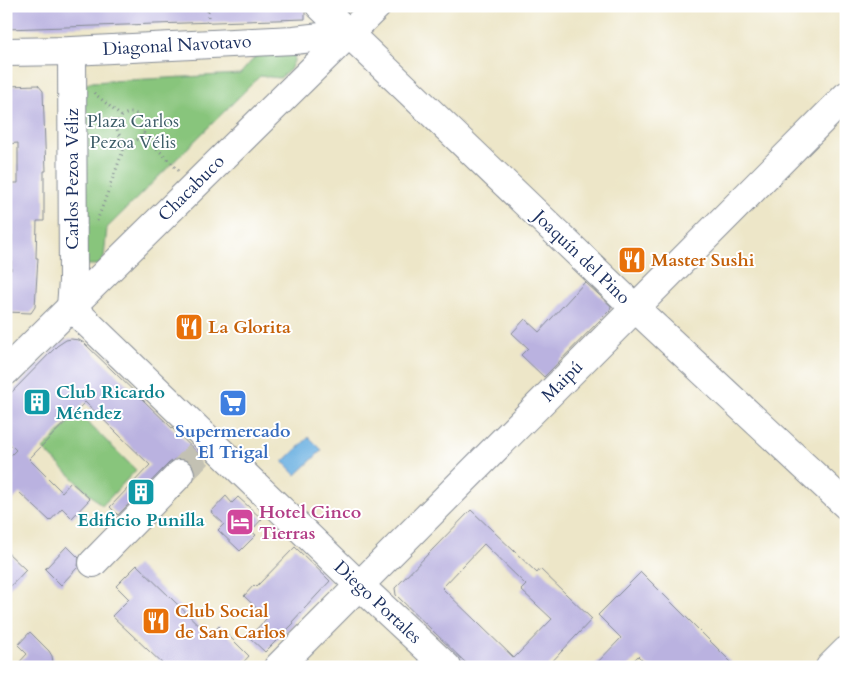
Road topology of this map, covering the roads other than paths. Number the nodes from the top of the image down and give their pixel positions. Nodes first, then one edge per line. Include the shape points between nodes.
1 (320, 6) edge
2 (377, 6) edge
3 (348, 34) junction
4 (72, 51) junction
5 (6, 52) edge
6 (846, 96) edge
7 (71, 307) junction
8 (635, 308) junction
9 (6, 371) edge
10 (180, 474) tunnel mouth
11 (846, 505) edge
12 (93, 564) dead end
13 (359, 584) junction
14 (846, 651) edge
15 (278, 667) edge
16 (447, 667) edge
17 (830, 667) edge

1 - 3 street, Joaquín del Pino
2 - 3 street, Chacabuco
3 - 4 street, Diagonal Navotavo via 294,40
3 - 7 street, Chacabuco
3 - 8 street, Joaquín del Pino
4 - 5 street, Diagonal Navotavo
4 - 7 street, Carlos Pezoa Véliz
6 - 8 street, Maipú
7 - 9 street, Chacabuco
7 - 13 street, Diego Portales via 205,448
8 - 11 street, Joaquín del Pino
8 - 13 street, Maipú
10 - 12 street
13 - 15 street, Maipú
13 - 16 street, Diego Portales
14 - 17 street

